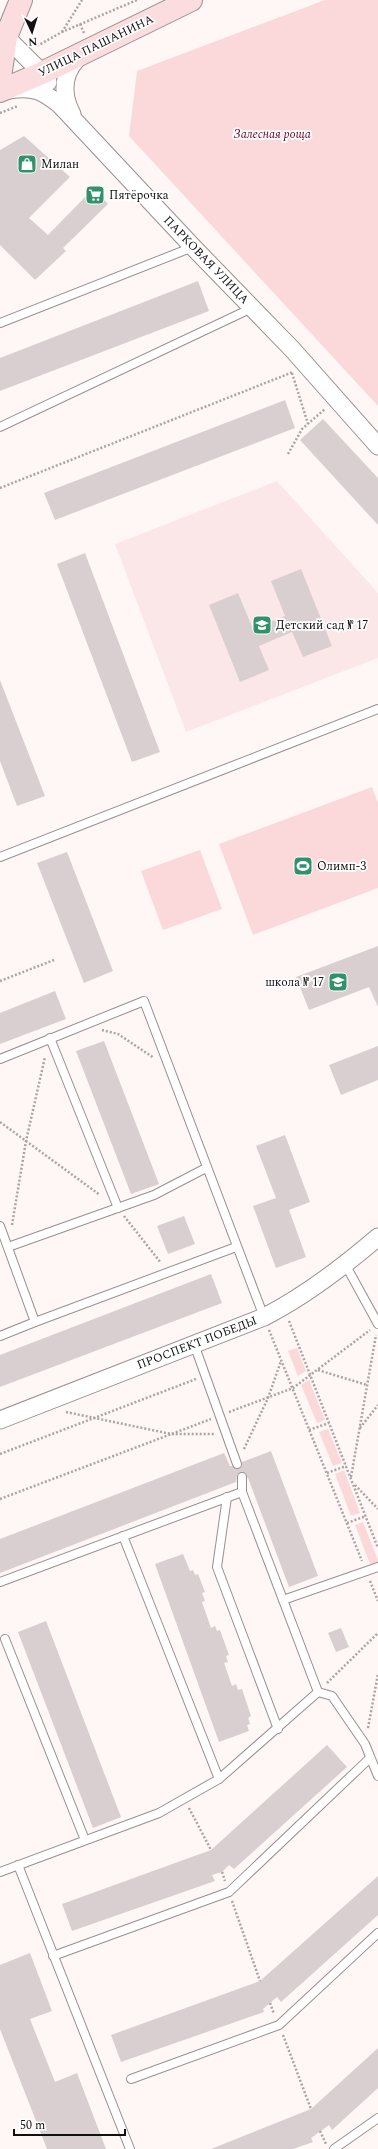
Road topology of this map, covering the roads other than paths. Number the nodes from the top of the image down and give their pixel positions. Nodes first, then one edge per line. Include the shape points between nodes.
1 (21, 0) edge
2 (191, 0) edge
3 (3, 34) edge
4 (91, 48) junction
5 (42, 72) junction
6 (0, 77) edge
7 (0, 91) edge
8 (78, 122) junction
9 (193, 247) junction
10 (252, 308) junction
11 (0, 323) edge
12 (0, 428) edge
13 (378, 446) edge
14 (378, 709) edge
15 (0, 857) edge
16 (50, 1038) junction
17 (0, 1059) edge
18 (206, 1168) junction
19 (118, 1208) junction
20 (0, 1226) edge
21 (378, 1236) edge
22 (8, 1247) junction
23 (236, 1247) junction
24 (344, 1264) junction
25 (264, 1317) junction
26 (35, 1322) junction
27 (378, 1324) edge
28 (0, 1336) edge
29 (194, 1344) junction
30 (0, 1420) edge
31 (237, 1464) road end
32 (242, 1477) dead end
33 (242, 1492) junction
34 (227, 1497) junction
35 (123, 1536) junction
36 (378, 1567) edge
37 (0, 1582) edge
38 (283, 1600) junction
39 (5, 1639) dead end
40 (318, 1692) junction
41 (278, 1729) junction
42 (370, 1758) junction
43 (378, 1776) edge
44 (219, 1779) junction
45 (85, 1840) junction
46 (18, 1865) junction
47 (0, 1872) edge
48 (378, 1933) edge
49 (53, 1956) junction
50 (131, 2079) dead end
51 (377, 2123) edge
52 (130, 2149) edge
53 (334, 2149) edge

1 - 3 main road
2 - 4 main road, УЛИЦА ПАШАНИНА
3 - 5 street
3 - 6 main road
4 - 5 main road, УЛИЦА ПАШАНИНА
4 - 8 street via 76,60 64,81 64,94 68,106
5 - 7 main road, УЛИЦА ПАШАНИНА
5 - 8 street
7 - 8 street, ПАРКОВАЯ УЛИЦА via 21,88 39,90
8 - 9 street, ПАРКОВАЯ УЛИЦА
9 - 10 street, ПАРКОВАЯ УЛИЦА
9 - 11 lane
10 - 12 lane
10 - 13 street, ПАРКОВАЯ УЛИЦА via 297,367 335,399
14 - 15 lane
16 - 17 lane
16 - 18 lane via 144,1001
16 - 19 lane
18 - 19 lane via 154,1195
18 - 23 lane
19 - 22 lane
20 - 22 lane
21 - 24 street, ПРОСПЕКТ ПОБЕДЫ
22 - 26 lane
23 - 25 lane
23 - 26 lane
24 - 25 street, ПРОСПЕКТ ПОБЕДЫ via 284,1307
24 - 27 lane
25 - 29 street, ПРОСПЕКТ ПОБЕДЫ
26 - 28 lane
29 - 30 street, ПРОСПЕКТ ПОБЕДЫ
29 - 31 lane
32 - 33 lane
33 - 34 lane
33 - 38 lane
34 - 35 lane
34 - 41 lane via 217,1568
35 - 37 lane
35 - 44 lane
36 - 38 lane
38 - 40 lane
39 - 45 lane
40 - 41 lane
40 - 42 lane via 332,1696 365,1744
41 - 44 lane
42 - 43 lane
42 - 49 lane via 229,1892
44 - 45 lane via 159,1813
45 - 46 lane
46 - 47 lane
46 - 49 lane
48 - 50 lane via 279,2025
49 - 52 lane
51 - 53 lane

